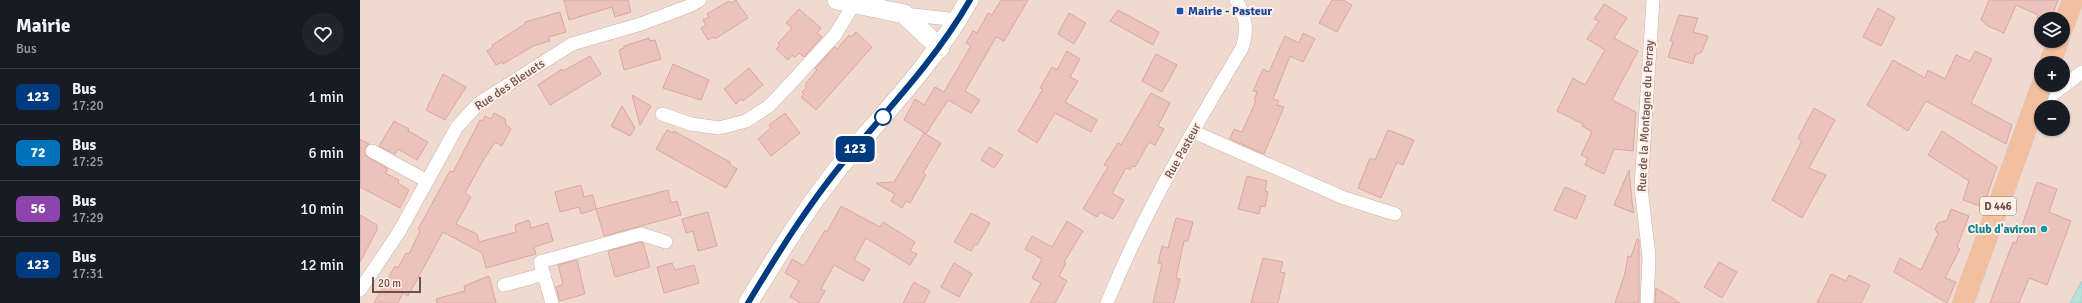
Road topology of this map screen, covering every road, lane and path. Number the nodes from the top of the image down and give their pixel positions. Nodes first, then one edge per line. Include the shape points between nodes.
1 (700, 0) edge
2 (970, 0) edge
3 (1236, 0) edge
4 (1653, 0) edge
5 (2073, 0) edge
6 (845, 2) edge
7 (2069, 12) edge
8 (904, 14) junction
9 (958, 20) junction
10 (940, 48) junction
11 (2082, 72) edge
12 (2039, 92) edge
13 (2033, 109) junction
14 (662, 114) dead end
15 (1194, 132) junction
16 (372, 151) dead end
17 (427, 181) junction
18 (1395, 214) dead end
19 (666, 242) dead end
20 (542, 268) junction
21 (504, 285) dead end
22 (360, 290) edge
23 (552, 303) edge
24 (748, 303) edge
25 (1107, 303) edge
26 (1647, 303) edge
27 (1963, 303) edge

1 - 17 street, Rue des Bleuets via 641,24 572,44 479,103 457,127
2 - 9 street
3 - 15 street, Rue Pasteur via 1244,17 1246,38
4 - 26 street, Rue de la Montagne du Perray via 1640,187 1649,257
5 - 7 main road
6 - 8 street
6 - 14 street via 835,35 769,106 746,121 719,128 691,124
8 - 9 street
8 - 10 street
9 - 10 street
10 - 24 street via 844,161 794,226
11 - 13 street
12 - 13 main road, D 446
13 - 27 main road, D 446
15 - 18 street via 1344,198
15 - 25 street, Rue Pasteur via 1123,263
16 - 17 street
17 - 22 street, Rue des Bleuets via 399,232
19 - 20 street via 641,234
20 - 21 street
20 - 23 street

